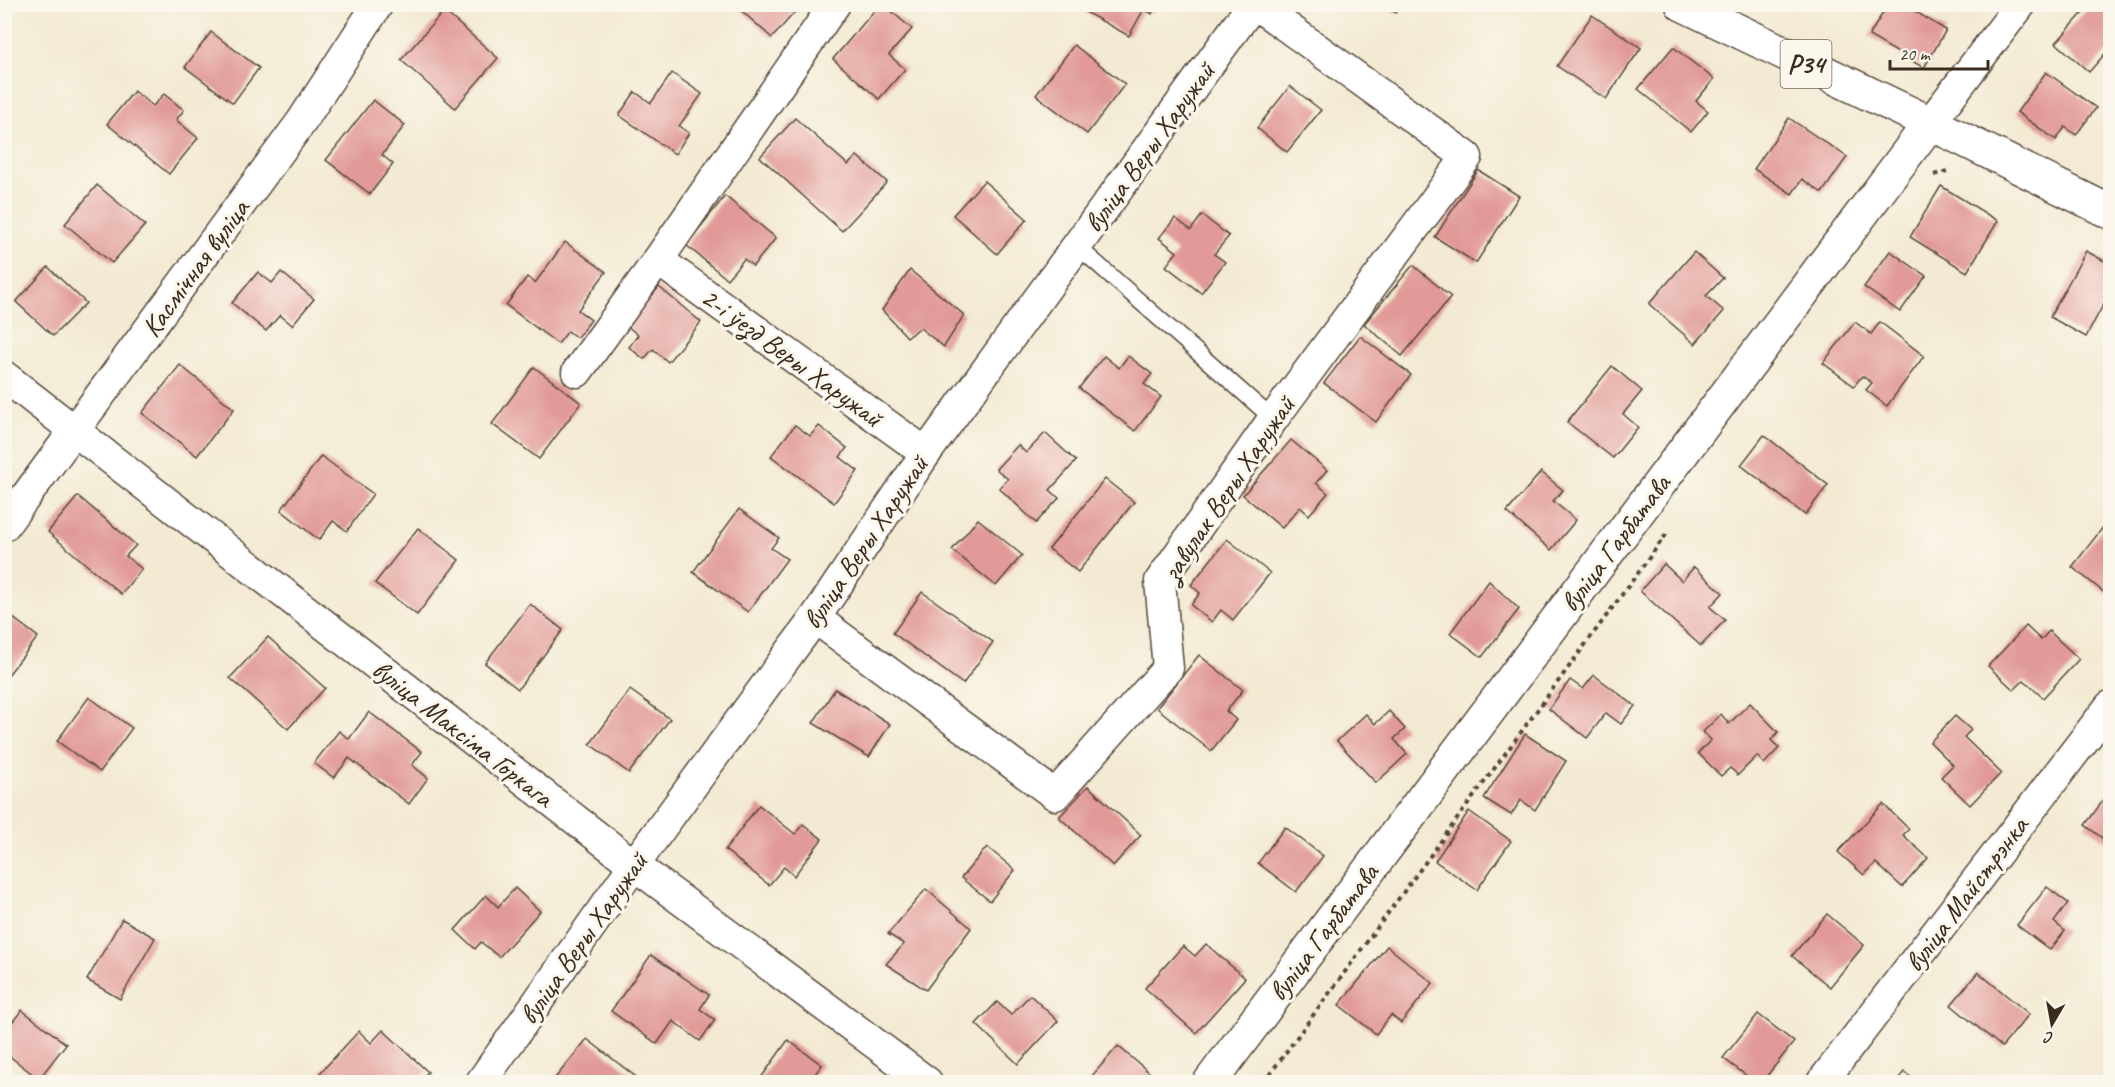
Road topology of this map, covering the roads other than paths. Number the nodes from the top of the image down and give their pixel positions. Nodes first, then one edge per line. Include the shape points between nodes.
1 (378, 4) edge
2 (835, 4) edge
3 (1254, 4) edge
4 (1682, 4) edge
5 (2021, 4) edge
6 (1930, 123) junction
7 (2110, 212) edge
8 (1077, 246) junction
9 (658, 260) junction
10 (577, 372) dead end
11 (4, 376) edge
12 (1272, 419) junction
13 (75, 431) junction
14 (926, 453) junction
15 (4, 526) edge
16 (815, 618) junction
17 (2110, 706) edge
18 (634, 866) junction
19 (482, 1083) edge
20 (927, 1083) edge
21 (1210, 1083) edge
22 (1822, 1083) edge

1 - 13 street, Касмічная вуліца via 302,121
2 - 9 street
3 - 8 street, вуліца Веры Харужай
3 - 12 street, завулак Веры Харужай via 1467,157
4 - 6 main road, Р34
5 - 6 street, вуліца Гарбатава
6 - 7 main road, Р34
6 - 21 main road, вуліца Гарбатава
8 - 12 lane
8 - 14 street, вуліца Веры Харужай
9 - 10 street
9 - 14 street, 2-і ўезд Веры Харужай
11 - 13 street, вуліца Максіма Горкага
12 - 16 street, завулак Веры Харужай via 1160,581 1168,668 1055,795
13 - 15 street, Касмічная вуліца
13 - 18 street, вуліца Максіма Горкага
14 - 16 street, вуліца Веры Харужай
16 - 18 street, вуліца Веры Харужай
17 - 22 street, вуліца Майстрэнка
18 - 19 street, вуліца Веры Харужай
18 - 20 street, вуліца Максіма Горкага

